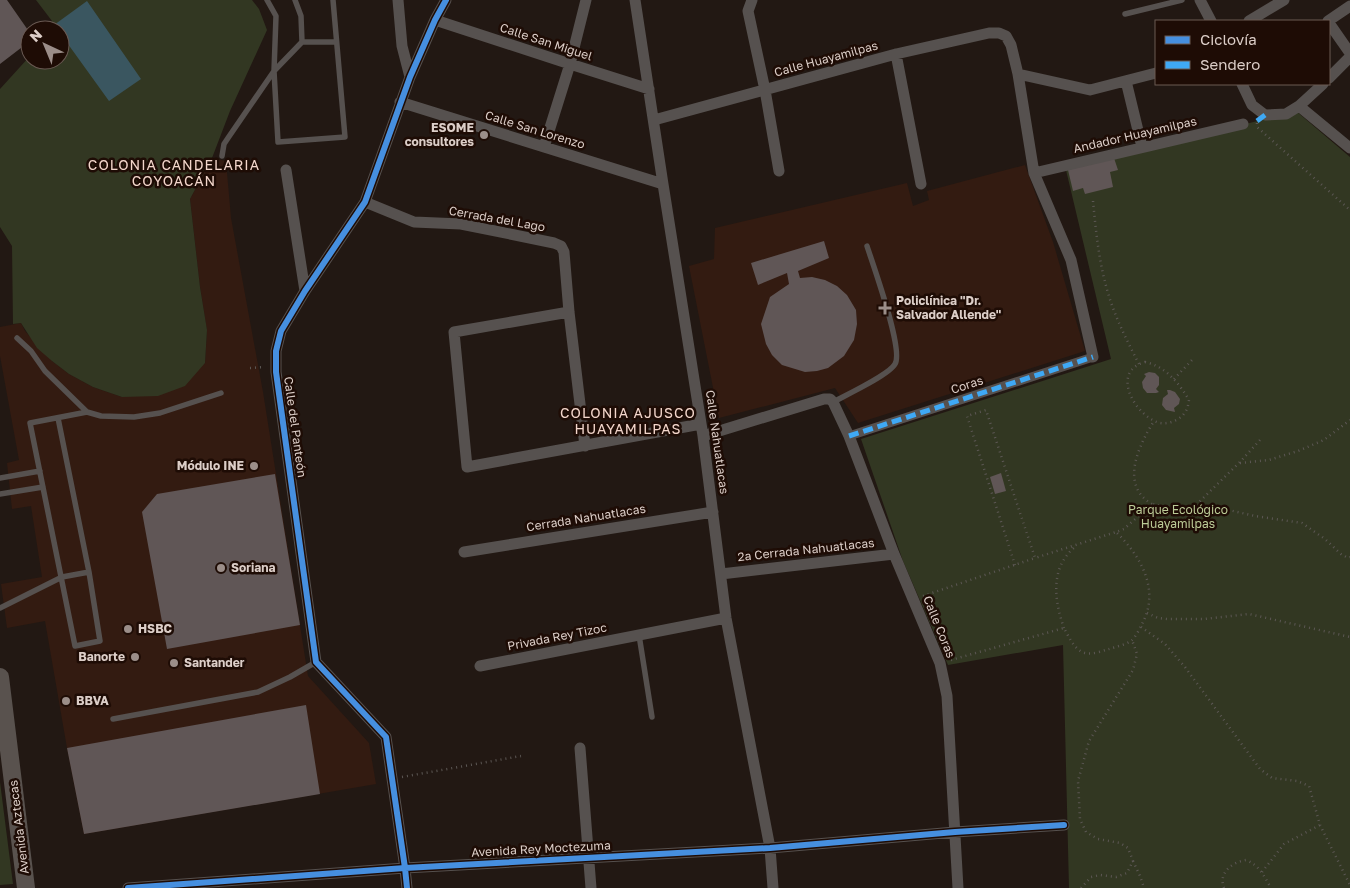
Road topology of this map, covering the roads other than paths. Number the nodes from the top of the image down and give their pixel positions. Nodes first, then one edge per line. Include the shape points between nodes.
1 (267, 0) edge
2 (295, 0) edge
3 (333, 0) edge
4 (398, 0) edge
5 (446, 0) edge
6 (586, 0) edge
7 (636, 0) edge
8 (752, 0) edge
9 (1182, 0) edge
10 (1200, 0) edge
11 (1284, 0) edge
12 (1350, 6) edge
13 (1125, 14) dead end
14 (435, 20) junction
15 (1210, 20) edge
16 (1251, 20) edge
17 (1330, 21) edge
18 (1330, 25) edge
19 (302, 42) junction
20 (336, 42) junction
21 (1350, 53) edge
22 (896, 54) junction
23 (1350, 57) edge
24 (570, 64) junction
25 (274, 71) junction
26 (1155, 73) edge
27 (1018, 74) junction
28 (410, 76) junction
29 (1330, 77) edge
30 (1126, 81) junction
31 (1242, 85) edge
32 (1322, 85) edge
33 (648, 89) junction
34 (765, 90) junction
35 (400, 102) junction
36 (1299, 106) junction
37 (654, 120) junction
38 (1242, 124) dead end
39 (544, 147) junction
40 (1142, 147) junction
41 (1350, 148) edge
42 (222, 156) dead end
43 (286, 170) dead end
44 (779, 171) dead end
45 (1034, 173) junction
46 (662, 184) junction
47 (921, 184) dead end
48 (365, 202) junction
49 (867, 246) dead end
50 (305, 290) junction
51 (569, 312) junction
52 (17, 338) dead end
53 (1092, 357) joint
54 (221, 393) dead end
55 (828, 401) junction
56 (87, 412) junction
57 (58, 418) junction
58 (701, 424) junction
59 (703, 436) junction
60 (849, 436) junction
61 (585, 446) junction
62 (40, 471) junction
63 (0, 478) edge
64 (43, 487) junction
65 (0, 494) edge
66 (713, 512) junction
67 (464, 552) dead end
68 (894, 554) junction
69 (89, 572) junction
70 (721, 574) junction
71 (62, 577) junction
72 (0, 608) edge
73 (726, 618) junction
74 (640, 635) junction
75 (316, 662) junction
76 (480, 666) dead end
77 (0, 677) edge
78 (652, 717) dead end
79 (113, 719) dead end
80 (580, 748) dead end
81 (1064, 825) dead end
82 (955, 832) junction
83 (770, 848) junction
84 (589, 858) junction
85 (405, 868) junction
86 (223, 885) edge
87 (26, 888) edge
88 (128, 888) edge
89 (407, 888) edge
90 (591, 888) edge
91 (774, 888) edge
92 (958, 888) edge

1 - 25 lane via 276,16
2 - 19 lane via 301,16
3 - 20 lane
4 - 28 street via 402,46
5 - 14 street, Calle del Panteón
6 - 24 street
7 - 33 street, Calle Nahuatlacas
8 - 34 street via 748,11
9 - 13 lane
10 - 15 street
11 - 16 street
12 - 17 street
14 - 24 street, Calle San Miguel
14 - 28 street, Calle del Panteón
18 - 21 street
19 - 20 lane
19 - 25 lane
20 - 25 lane via 345,137 278,142
22 - 27 street, Calle Huayamilpas via 998,33 1006,36 1011,45
22 - 34 street, Calle Huayamilpas
22 - 47 street
23 - 29 street
24 - 33 street, Calle San Miguel
24 - 39 street
25 - 42 lane via 224,144
26 - 30 street
27 - 30 street via 1090,90
27 - 45 street
28 - 35 street, Calle del Panteón
30 - 40 street
31 - 36 street via 1261,118 1286,114
32 - 36 street
33 - 37 street, Calle Nahuatlacas
34 - 37 street, Calle Huayamilpas
34 - 44 street
35 - 39 street, Calle San Lorenzo
35 - 48 street, Calle del Panteón
36 - 41 street
37 - 46 street, Calle Nahuatlacas
38 - 40 street, Andador Huayamilpas
39 - 46 street, Calle San Lorenzo
40 - 45 street, Andador Huayamilpas
43 - 50 street
45 - 53 street via 1070,260
46 - 58 street, Calle Nahuatlacas
48 - 50 street, Calle del Panteón
48 - 51 street, Cerrada del Lago via 414,222 461,224 561,246
49 - 55 lane via 898,354 888,372
50 - 75 street, Calle del Panteón via 281,331 276,351 276,372
51 - 61 street, Cerrada del Lago
51 - 61 street via 454,332 468,467
52 - 56 lane
53 - 60 street, Coras
54 - 56 lane via 160,413 134,417 108,417
55 - 59 street
55 - 60 street, Calle Coras
56 - 57 lane
57 - 62 lane via 30,423
57 - 69 lane
58 - 59 street, Calle Nahuatlacas
58 - 61 street
59 - 66 street, Calle Nahuatlacas
60 - 68 street, Calle Coras
62 - 63 lane
62 - 64 lane
64 - 65 lane
64 - 71 lane
66 - 67 street, Cerrada Nahuatlacas
66 - 70 street, Calle Nahuatlacas
68 - 70 street, 2ª Cerrada Nahuatlacas
68 - 82 street, Calle Coras via 940,663 946,696
69 - 71 lane
69 - 71 lane via 100,641 75,646
70 - 73 street, Calle Nahuatlacas
71 - 72 lane
73 - 74 street, Privada Rey Tizoc
73 - 83 street, Calle Nahuatlacas
74 - 76 street, Privada Rey Tizoc
74 - 78 lane
75 - 79 lane via 258,692
75 - 85 street via 386,737
77 - 87 main road, Avenida Aztecas
80 - 84 street
81 - 82 street, Avenida Rey Moctezuma
82 - 83 street, Avenida Rey Moctezuma
82 - 92 street, Calle Coras
83 - 84 street, Avenida Rey Moctezuma
83 - 91 street, Calle Nahuatlacas
84 - 85 street, Avenida Rey Moctezuma
84 - 90 street
85 - 86 street, Avenida Rey Moctezuma
85 - 89 street
86 - 88 street, Avenida Rey Moctezuma

